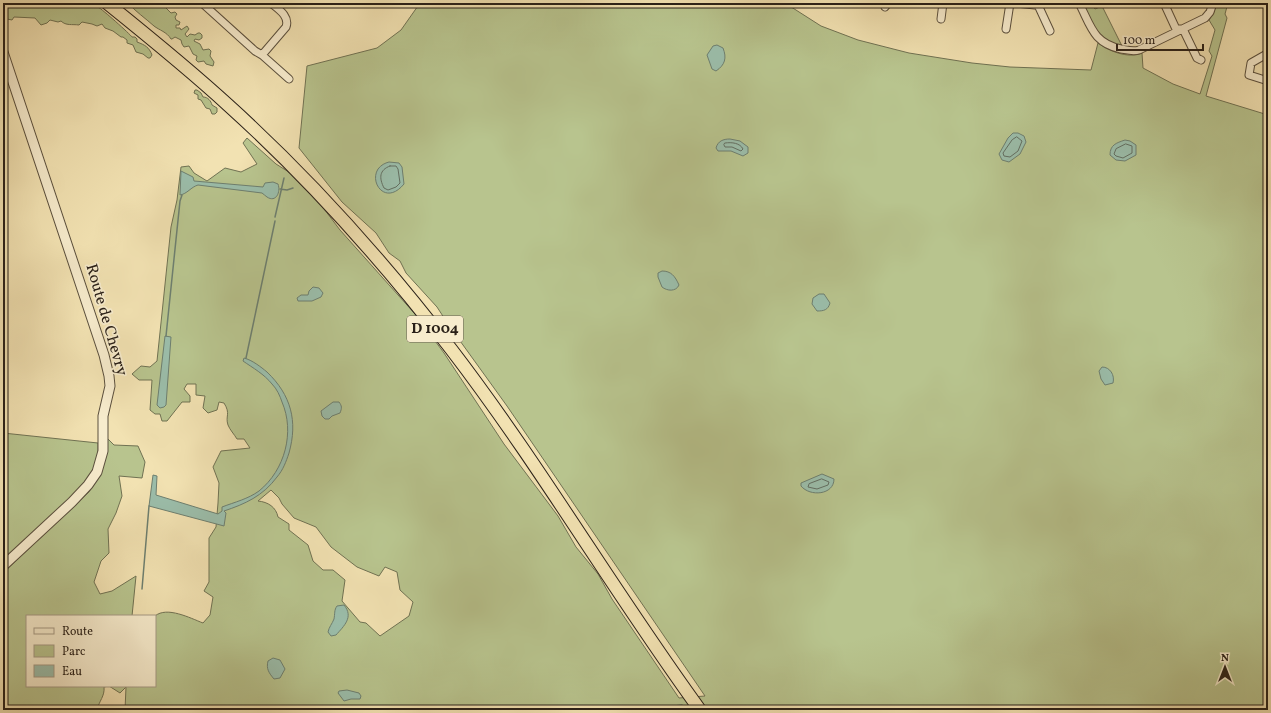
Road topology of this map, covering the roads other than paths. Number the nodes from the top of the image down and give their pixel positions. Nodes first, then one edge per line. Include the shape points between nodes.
1 (107, 3) edge
2 (118, 3) edge
3 (202, 3) edge
4 (271, 3) edge
5 (943, 3) edge
6 (1010, 3) edge
7 (1016, 3) edge
8 (1080, 3) edge
9 (1164, 3) edge
10 (1213, 3) edge
11 (1266, 3) edge
12 (1040, 4) edge
13 (1268, 6) edge
14 (941, 19) dead end
15 (1006, 29) dead end
16 (1182, 29) junction
17 (1050, 30) dead end
18 (3, 52) edge
19 (262, 55) junction
20 (1201, 60) dead end
21 (1268, 61) edge
22 (289, 79) dead end
23 (1268, 81) edge
24 (3, 566) edge
25 (700, 710) edge
26 (707, 710) edge

1 - 25 highway, D 1004 via 229,105 305,179 375,255 490,402
2 - 26 highway, D 1004 via 183,56 267,132 379,250 495,398
3 - 19 street
4 - 19 street via 287,17 288,22
5 - 14 street
6 - 15 street
7 - 12 street
8 - 16 street via 1097,37 1116,48 1137,51
9 - 16 street via 1176,29
10 - 16 street via 1207,17
11 - 13 street
12 - 17 street
16 - 20 street via 1197,58
18 - 24 street, Route de Chevry via 104,356 110,386 103,419 103,452 97,472 72,502
19 - 22 street
21 - 23 street via 1264,55 1251,63 1249,75

